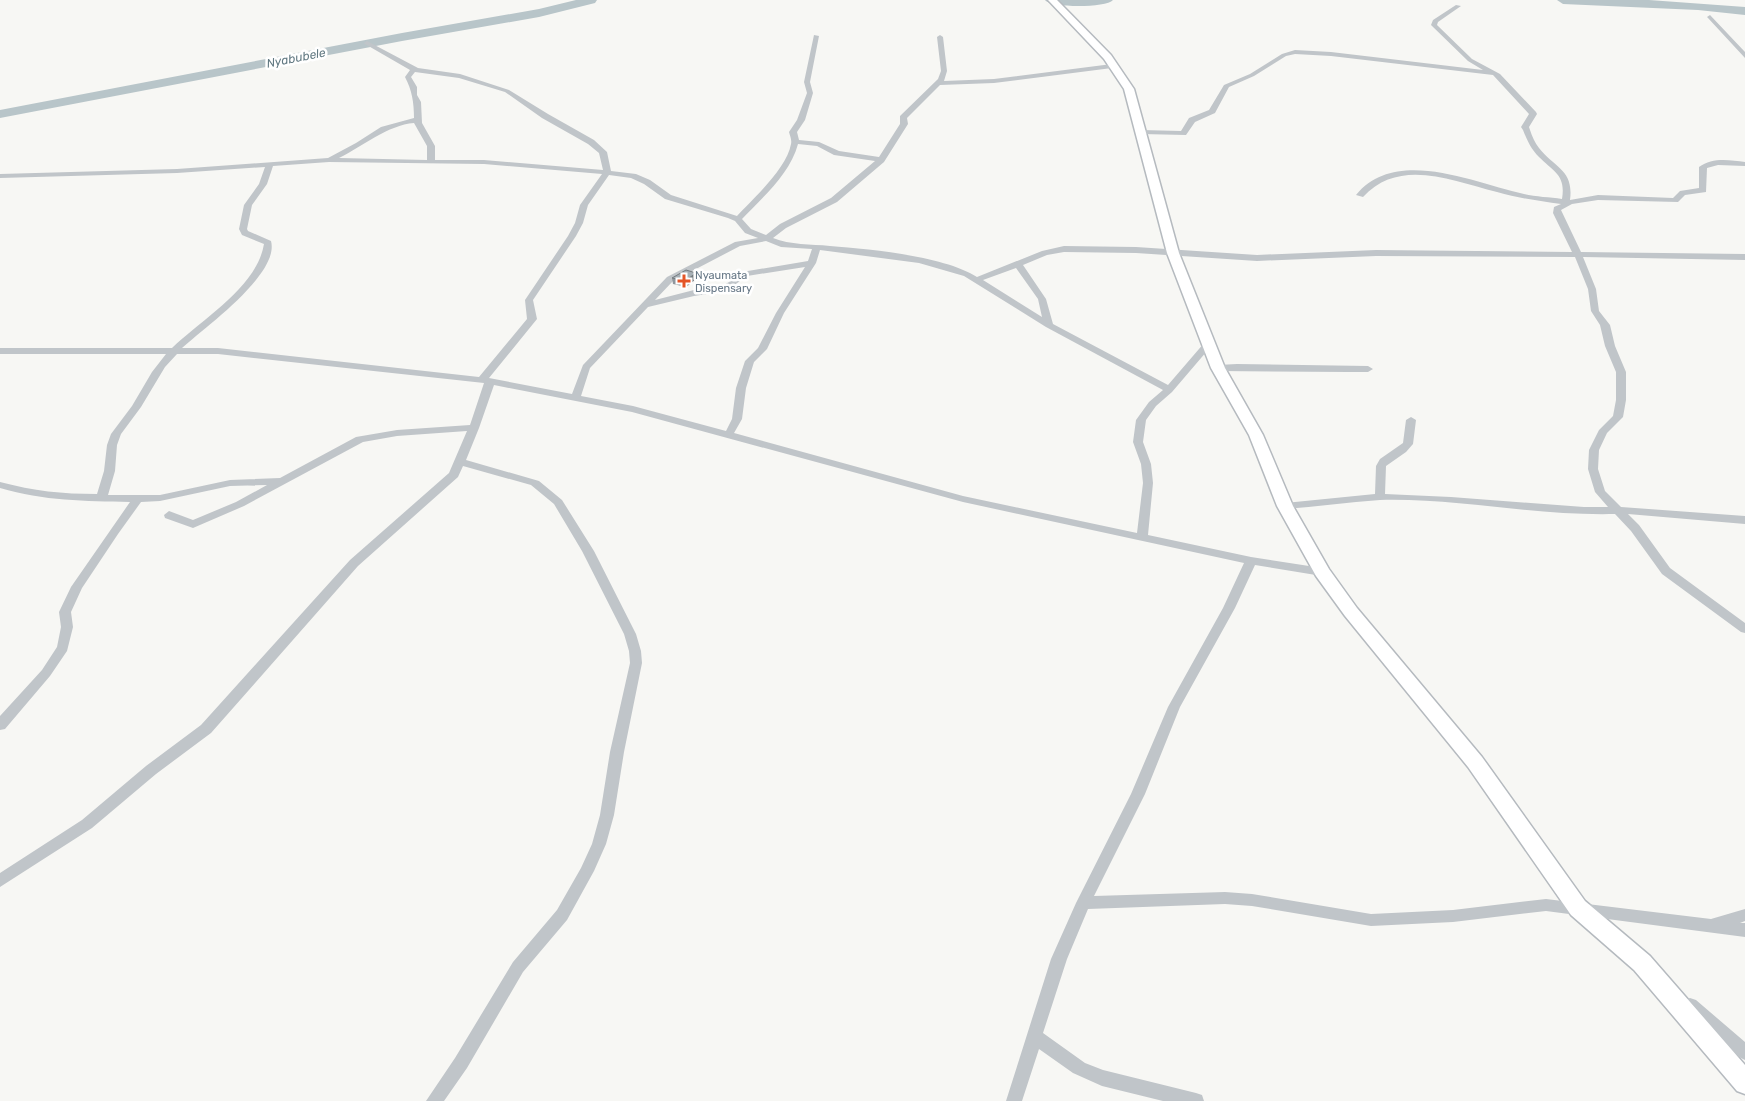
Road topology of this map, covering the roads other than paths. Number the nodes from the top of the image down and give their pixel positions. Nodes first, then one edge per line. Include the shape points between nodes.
1 (1054, 3) edge
2 (1458, 6) dead end
3 (1710, 17) dead end
4 (816, 36) dead end
5 (940, 37) dead end
6 (367, 43) dead end
7 (1745, 56) edge
8 (1112, 66) junction
9 (414, 69) junction
10 (1494, 73) junction
11 (939, 83) junction
12 (418, 119) junction
13 (1141, 132) junction
14 (796, 142) junction
15 (330, 160) junction
16 (881, 160) junction
17 (431, 162) junction
18 (1745, 164) edge
19 (269, 166) junction
20 (606, 172) junction
21 (0, 176) edge
22 (1360, 195) dead end
23 (1567, 201) junction
24 (738, 219) junction
25 (766, 239) junction
26 (816, 248) junction
27 (1173, 254) junction
28 (1577, 254) junction
29 (1745, 257) edge
30 (812, 263) junction
31 (1017, 263) junction
32 (977, 280) junction
33 (647, 305) junction
34 (1049, 325) junction
35 (1208, 344) junction
36 (0, 351) edge
37 (172, 352) junction
38 (1218, 368) junction
39 (1368, 369) dead end
40 (486, 380) junction
41 (1169, 390) junction
42 (575, 398) junction
43 (1411, 420) dead end
44 (474, 428) junction
45 (729, 434) junction
46 (460, 462) junction
47 (282, 480) junction
48 (0, 484) edge
49 (102, 497) junction
50 (1380, 497) junction
51 (138, 499) junction
52 (1285, 506) junction
53 (1618, 510) junction
54 (169, 515) dead end
55 (1745, 520) edge
56 (1142, 537) junction
57 (1251, 561) junction
58 (1322, 572) junction
59 (1745, 630) edge
60 (0, 724) edge
61 (0, 881) edge
62 (1083, 903) junction
63 (1578, 908) junction
64 (1745, 915) edge
65 (1712, 926) junction
66 (1745, 930) edge
67 (1642, 963) junction
68 (1034, 1036) junction
69 (1745, 1052) edge
70 (1745, 1083) edge
71 (434, 1101) edge
72 (1014, 1101) edge
73 (1196, 1101) edge

1 - 8 street via 1108,57
2 - 10 street via 1435,20 1434,25 1470,60
3 - 7 street
4 - 14 street via 807,82 810,93 801,120 793,132
5 - 11 street via 944,71
6 - 9 street
8 - 11 street via 994,81
8 - 13 street via 1130,89
9 - 12 street via 408,77 418,102
9 - 20 street via 460,76 507,91 600,148 605,156
10 - 13 street via 1295,52 1226,86 1212,111 1192,120 1183,132
10 - 23 street via 1533,114 1525,127 1530,140 1563,175
11 - 16 street via 903,118 904,124
12 - 15 street via 384,129
12 - 17 street via 420,129 431,146
13 - 27 street
14 - 16 street via 819,144 837,153
14 - 24 street via 780,171
15 - 17 street
15 - 19 street
16 - 25 street via 834,200 783,226
17 - 20 street via 522,164
18 - 23 street via 1717,162 1703,167 1703,190 1683,193 1674,200 1590,198
19 - 21 street
19 - 37 street via 263,184 248,205 243,229 245,233 268,243 260,268 224,307
20 - 24 street via 633,176 668,197
20 - 40 street via 584,205 572,236 529,300 532,318
22 - 23 street via 1378,180 1412,172 1432,173 1526,198
23 - 28 street via 1557,208 1557,213
24 - 25 street via 748,232
25 - 26 street
25 - 33 street via 738,244 680,273 670,279
26 - 30 street
26 - 32 street via 937,264
27 - 28 street via 1257,258 1376,253
27 - 31 street via 1126,249 1064,249
27 - 35 street
28 - 29 street
28 - 53 street via 1592,289 1595,310 1605,325 1621,372 1618,417 1604,432 1592,459 1600,492
30 - 33 street via 745,274 723,290 694,293
30 - 45 street via 780,313 762,349 750,361 741,388 737,420
31 - 32 street
31 - 34 street via 1042,299
32 - 34 street
33 - 42 street via 586,366
34 - 41 street
35 - 38 street
35 - 41 street
36 - 37 street
37 - 40 street via 262,355
37 - 49 street via 114,436
38 - 39 street
38 - 52 street via 1256,435
40 - 42 street
40 - 44 street
41 - 56 street via 1152,404 1141,420 1138,434 1148,483
42 - 45 street
43 - 50 street via 1408,444 1381,466
44 - 46 street
44 - 47 street via 360,439
45 - 56 street via 963,498
46 - 61 street via 448,482 354,563 206,729 87,824
46 - 71 street via 535,483 558,502 588,551 630,634 636,663 607,815 588,871 562,914 518,967 461,1063
47 - 51 street via 230,483 160,498
47 - 54 street via 240,504 193,524
48 - 49 street via 38,494
49 - 51 street
50 - 52 street
50 - 53 street via 1584,511
51 - 60 street via 77,587 66,612 64,648
52 - 58 street
53 - 55 street
53 - 59 street via 1636,528 1666,571
56 - 57 street
57 - 58 street
57 - 62 street via 1174,707 1138,794
58 - 63 street via 1475,762
62 - 63 street via 1225,898 1372,920 1453,916 1546,905
62 - 68 street via 1059,959
63 - 65 street
63 - 67 street
64 - 65 street
65 - 66 street
67 - 69 street
67 - 70 street
68 - 72 street
68 - 73 street via 1079,1068 1102,1078

